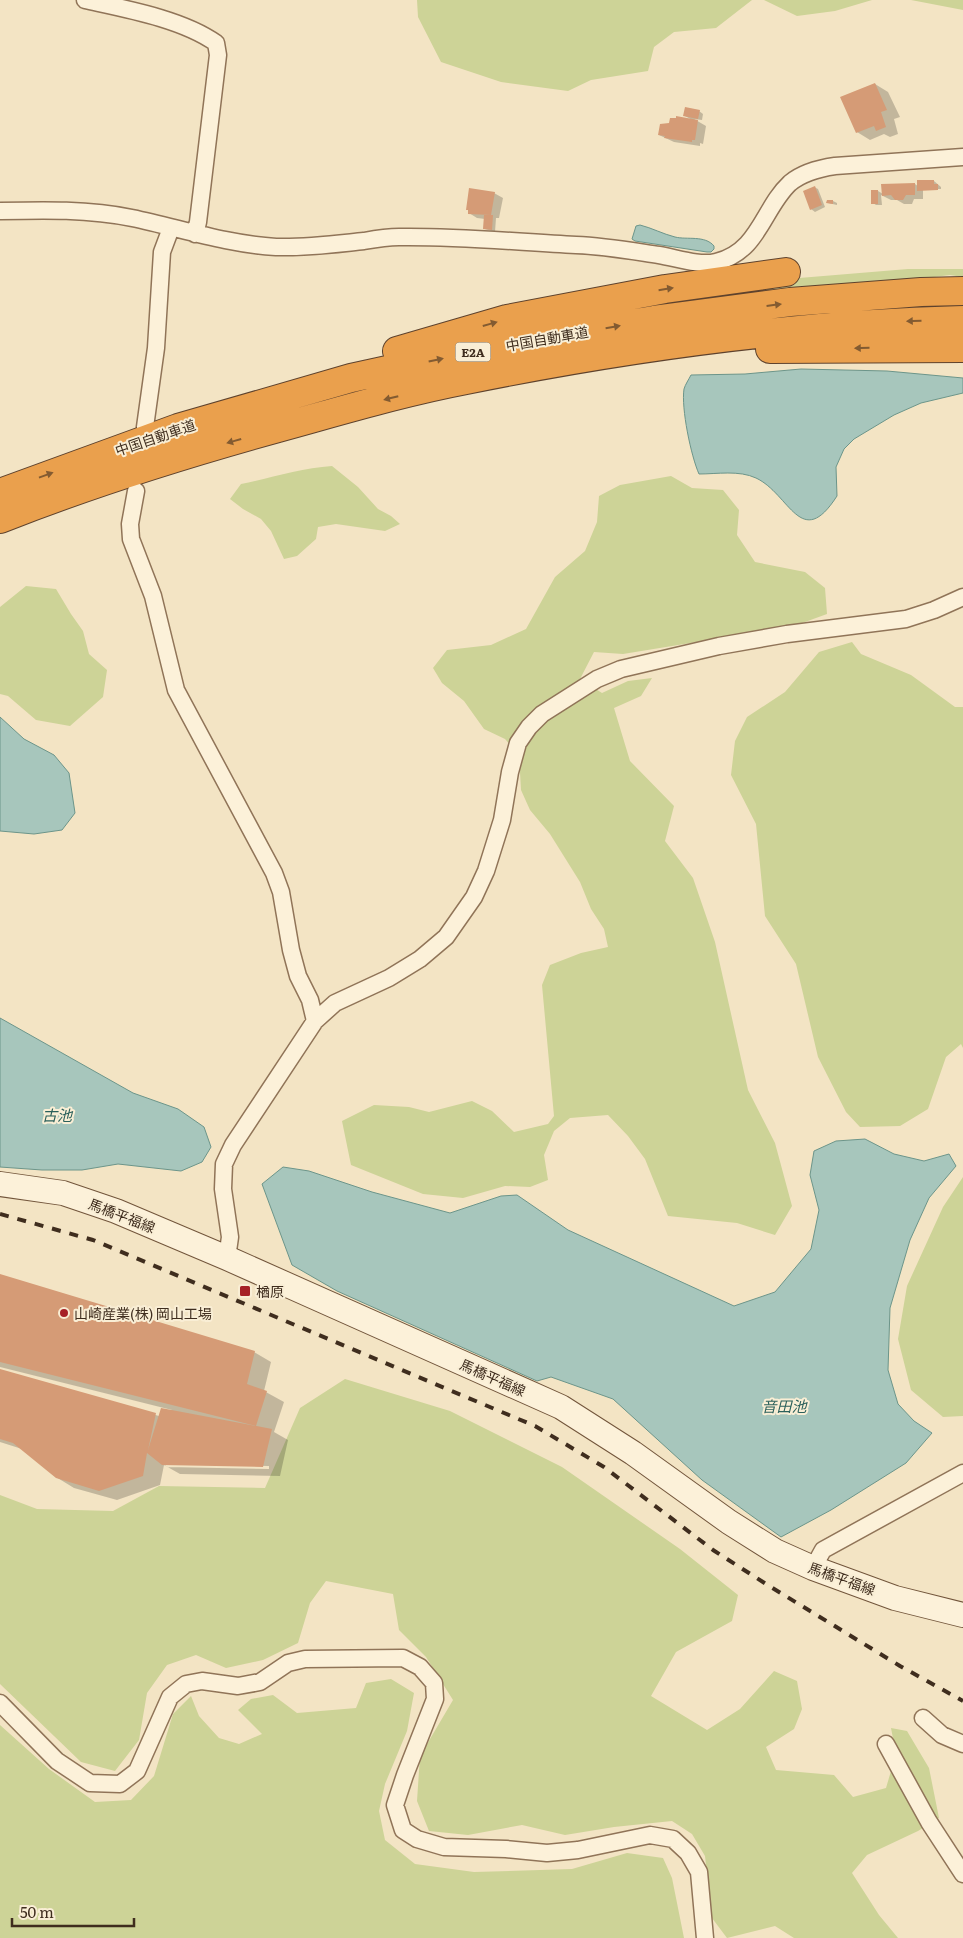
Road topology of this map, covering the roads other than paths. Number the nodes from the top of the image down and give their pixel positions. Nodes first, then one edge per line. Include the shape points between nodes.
1 (85, 0) edge
2 (963, 157) edge
3 (0, 210) edge
4 (171, 228) junction
5 (195, 234) junction
6 (786, 272) dead end
7 (963, 291) edge
8 (963, 320) edge
9 (963, 348) edge
10 (464, 380) junction
11 (145, 427) dead end
12 (178, 428) junction
13 (136, 491) dead end
14 (0, 493) edge
15 (0, 519) edge
16 (963, 597) edge
17 (315, 1021) junction
18 (0, 1184) edge
19 (227, 1258) junction
20 (963, 1473) edge
21 (813, 1568) junction
22 (963, 1614) edge
23 (0, 1703) edge
24 (923, 1718) dead end
25 (886, 1744) dead end
26 (963, 1744) edge
27 (963, 1874) edge
28 (705, 1938) edge

1 - 5 street via 177,24 216,43 218,54
2 - 5 street via 835,166 803,176 791,182 781,194 750,242 717,262 580,245 398,237 323,246 276,247
3 - 4 street via 92,212
4 - 5 street
4 - 11 street via 162,252 156,348
12 -> 6 highway via 309,377 507,319 666,289
12 -> 7 highway, 中国自動車道 / E2A via 351,378 502,346 654,320 790,302
8 -> 10 highway, 中国自動車道 / E2A via 909,321 749,334 613,353
9 -> 10 highway via 769,349 522,378
10 -> 15 highway, 中国自動車道 / E2A via 189,453
14 -> 12 highway, 中国自動車道 / E2A
13 - 17 street via 130,524 131,539 153,596 176,690 274,873 281,892 298,976 310,1000
16 - 17 street via 906,619 787,634 621,669 597,679 550,709 529,727 518,743 502,820 486,871 474,897 446,937 420,959 389,978 335,1003
17 - 19 street via 233,1145 224,1164 223,1189 230,1237
18 - 19 main road, 馬橋平福線 via 63,1193 116,1211
19 - 21 main road, 馬橋平福線 via 561,1407 633,1453 736,1527 775,1551
20 - 21 street via 823,1550
21 - 22 main road, 馬橋平福線 via 895,1598
23 - 28 street via 57,1761 90,1784 120,1784 137,1771 170,1697 186,1684 202,1681 238,1686 260,1682 288,1663 305,1659 403,1658 420,1667 434,1683 436,1699 396,1805 403,1830 417,1839 444,1847 547,1853 650,1835 672,1839 688,1853 699,1872
24 - 26 street via 942,1735
25 - 27 street via 929,1822

